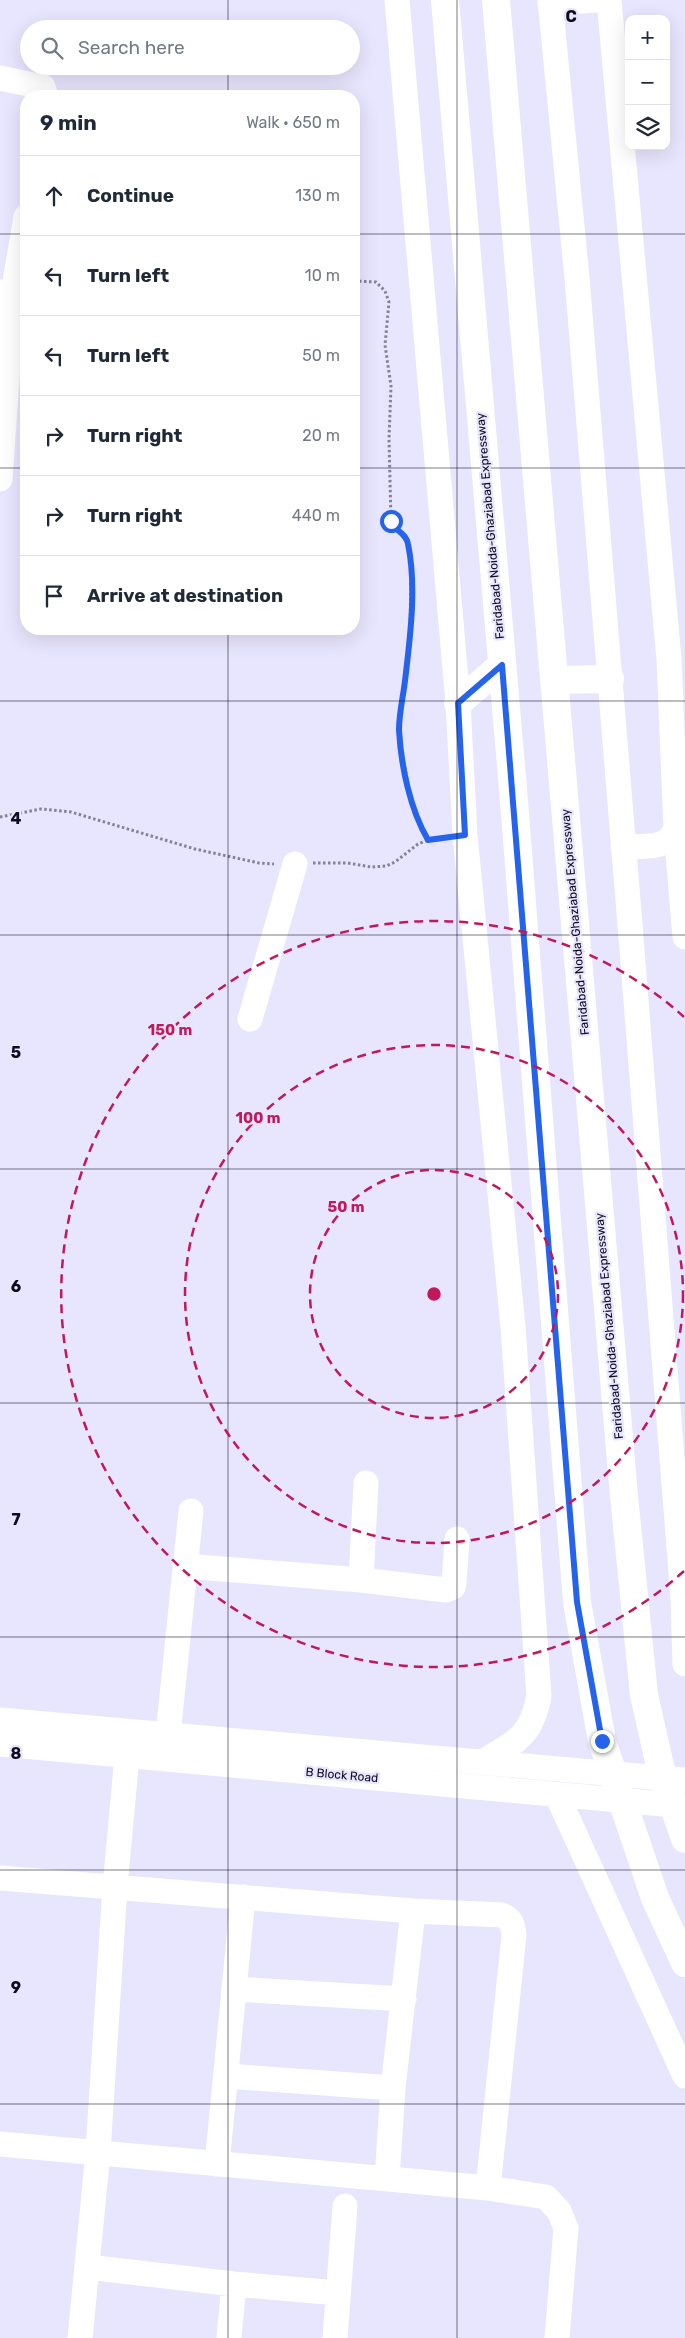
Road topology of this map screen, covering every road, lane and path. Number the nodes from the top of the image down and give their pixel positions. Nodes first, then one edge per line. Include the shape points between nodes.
1 (397, 0) edge
2 (445, 0) edge
3 (496, 0) edge
4 (596, 0) edge
5 (609, 0) edge
6 (550, 2) edge
7 (0, 78) edge
8 (44, 90) edge
9 (20, 252) edge
10 (360, 281) edge
11 (13, 293) edge
12 (0, 479) edge
13 (677, 658) edge
14 (502, 665) junction
15 (610, 679) junction
16 (554, 680) junction
17 (458, 703) junction
18 (0, 817) edge
19 (680, 826) edge
20 (465, 835) junction
21 (428, 840) junction
22 (623, 847) junction
23 (295, 864) junction
24 (685, 937) edge
25 (250, 1019) dead end
26 (366, 1483) dead end
27 (191, 1511) dead end
28 (457, 1539) dead end
29 (185, 1566) junction
30 (361, 1580) junction
31 (685, 1664) edge
32 (0, 1720) edge
33 (168, 1735) junction
34 (0, 1744) edge
35 (128, 1756) junction
36 (482, 1762) junction
37 (685, 1780) edge
38 (557, 1795) junction
39 (685, 1806) edge
40 (685, 1839) edge
41 (0, 1878) edge
42 (115, 1887) junction
43 (243, 1897) junction
44 (413, 1910) junction
45 (685, 1963) edge
46 (234, 1988) junction
47 (404, 1999) junction
48 (226, 2076) junction
49 (685, 2076) edge
50 (393, 2088) junction
51 (0, 2144) edge
52 (98, 2152) junction
53 (217, 2164) junction
54 (387, 2179) junction
55 (488, 2188) junction
56 (345, 2206) dead end
57 (87, 2267) junction
58 (234, 2284) junction
59 (338, 2293) junction
60 (80, 2338) edge
61 (229, 2338) edge
62 (335, 2338) edge
63 (557, 2338) edge

1 - 17 street
2 - 14 main road, Faridabad-Noida-Ghaziabad Expressway
3 - 16 main road, Faridabad-Noida-Ghaziabad Expressway
4 - 6 street
5 - 13 street
6 - 15 street
7 - 8 street via 34,83
9 - 11 street
10 - 21 path via 376,282 385,291 389,302 385,345 391,386 391,521 406,538 411,566 410,636 399,729 413,811
11 - 12 street
13 - 19 street
14 - 17 main road
14 - 45 main road, Faridabad-Noida-Ghaziabad Expressway via 577,1602 602,1741 655,1898
15 - 16 main road
15 - 22 street
16 - 40 main road, Faridabad-Noida-Ghaziabad Expressway via 644,1695 660,1766
17 - 20 street
18 - 23 path via 41,809 71,812 195,849 259,863
19 - 22 street via 660,844
19 - 24 street
20 - 21 path
20 - 36 street via 513,1327 539,1696 535,1716 522,1738
21 - 23 path via 386,866 329,862
22 - 31 street
23 - 25 street
26 - 30 street
27 - 29 street
28 - 30 street via 454,1584 450,1589
29 - 30 street
29 - 33 street
32 - 33 street, B Block Road
33 - 36 street, B Block Road
34 - 35 street, B Block Road
35 - 38 street, B Block Road
35 - 42 street
36 - 37 street, B Block Road
38 - 39 street, B Block Road
38 - 49 street
41 - 42 street
42 - 43 street
42 - 52 street
43 - 44 street
43 - 46 street
44 - 47 street
44 - 55 street via 502,1915 513,1927
46 - 47 street
46 - 48 street
47 - 50 street
48 - 50 street
48 - 53 street
50 - 54 street
51 - 52 street
52 - 53 street
52 - 57 street
53 - 54 street
54 - 55 street
55 - 63 street via 546,2197 559,2211 566,2228
56 - 59 street
57 - 58 street
57 - 60 street
58 - 59 street
58 - 61 street
59 - 62 street

